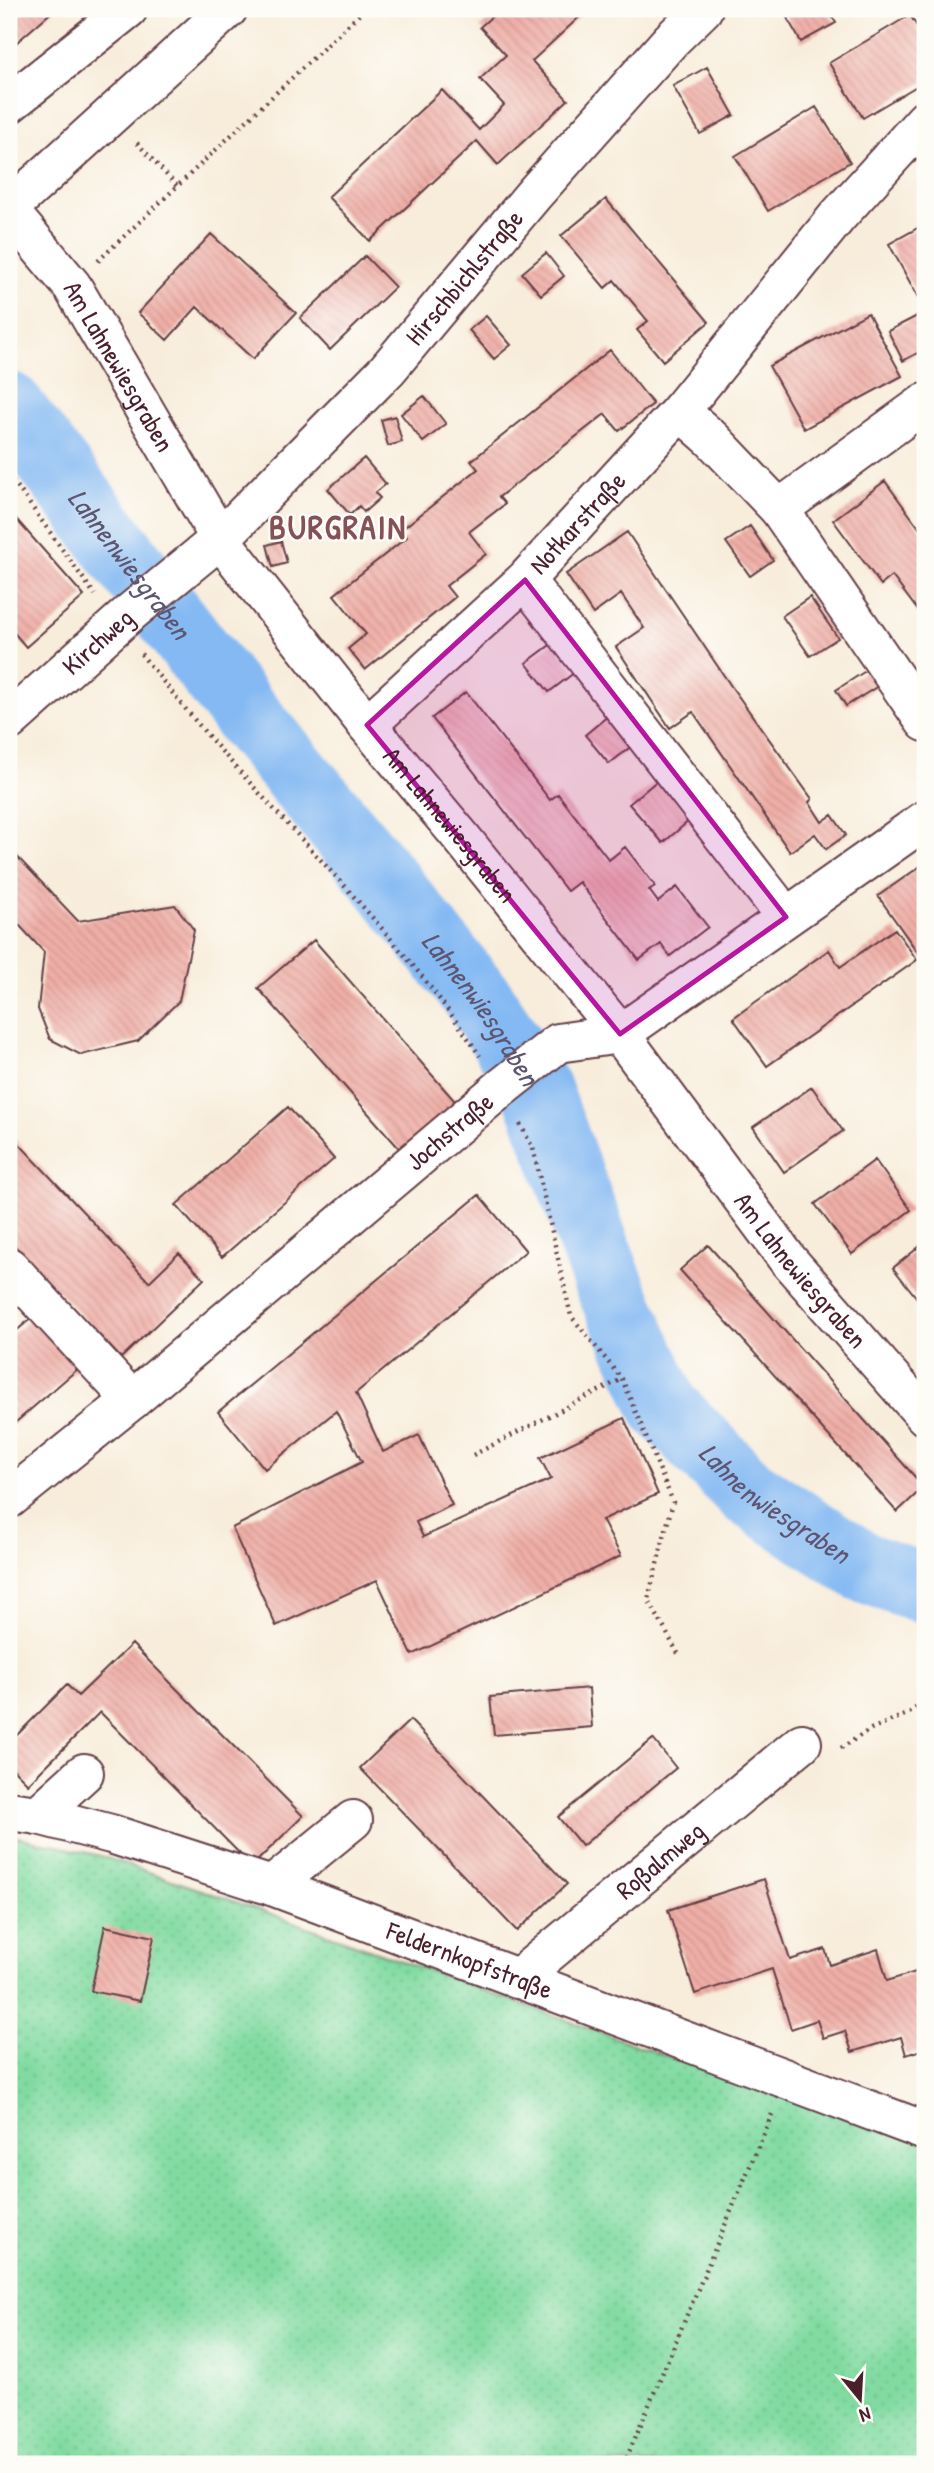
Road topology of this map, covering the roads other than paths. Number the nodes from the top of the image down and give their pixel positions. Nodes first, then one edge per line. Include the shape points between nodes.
1 (128, 9) edge
2 (228, 9) edge
3 (703, 9) edge
4 (9, 104) edge
5 (925, 120) edge
6 (9, 209) edge
7 (925, 403) edge
8 (680, 411) junction
9 (779, 509) junction
10 (220, 539) junction
11 (526, 580) junction
12 (16, 701) edge
13 (925, 722) edge
14 (367, 725) junction
15 (925, 820) edge
16 (786, 917) junction
17 (620, 1034) junction
18 (9, 1267) edge
19 (132, 1400) junction
20 (925, 1416) edge
21 (9, 1499) edge
22 (802, 1743) road end
23 (85, 1773) dead end
24 (23, 1813) edge
25 (353, 1820) dead end
26 (272, 1886) junction
27 (517, 1979) junction
28 (925, 2131) edge

1 - 4 street
2 - 6 street
3 - 10 street, Hirschbichlstraße via 534,194 387,370
5 - 8 street, Notkarstraße via 837,217
6 - 10 street, Am Lahnewiesgraben via 72,286
7 - 9 street
8 - 9 street
8 - 11 street, Notkarstraße
9 - 13 street
10 - 12 street, Kirchweg
10 - 14 street, Am Lahnewiesgraben
11 - 14 street, Notkarstraße
11 - 16 street
14 - 17 street, Am Lahnewiesgraben
15 - 16 street, Jochstraße
16 - 17 street, Jochstraße
17 - 19 street, Jochstraße via 558,1043
17 - 20 street, Am Lahnewiesgraben via 788,1261
18 - 19 street
19 - 21 street, Jochstraße
22 - 27 street, Roßalmweg
23 - 24 street
24 - 26 street, Feldernkopfstraße via 111,1834
25 - 26 street
26 - 27 street, Feldernkopfstraße
27 - 28 street, Feldernkopfstraße

